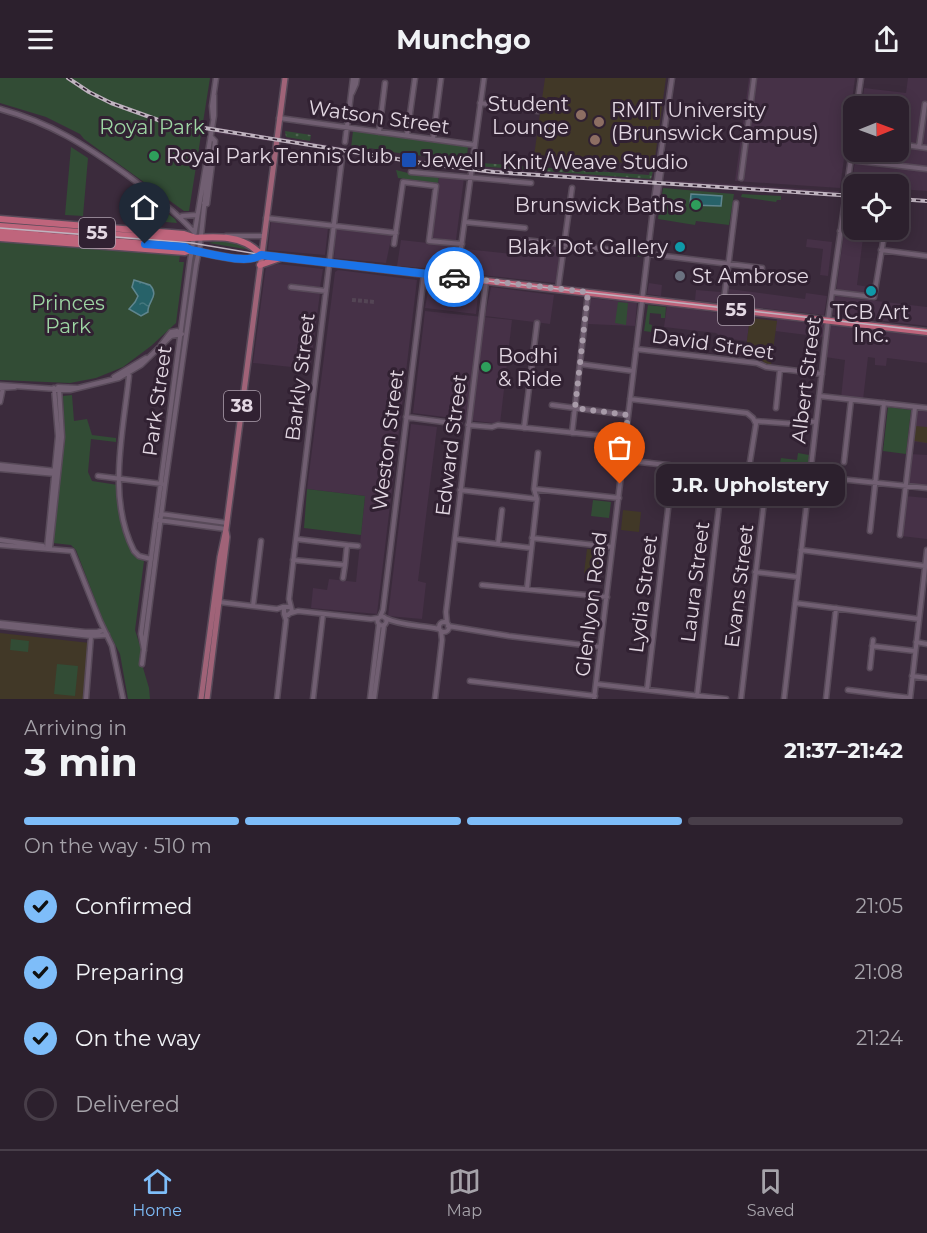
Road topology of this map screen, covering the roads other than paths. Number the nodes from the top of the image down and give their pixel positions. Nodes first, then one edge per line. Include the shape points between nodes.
1 (216, 78) edge
2 (285, 78) edge
3 (355, 78) edge
4 (415, 78) edge
5 (441, 78) edge
6 (484, 78) edge
7 (672, 78) edge
8 (754, 78) edge
9 (861, 78) edge
10 (385, 83) dead end
11 (858, 96) edge
12 (480, 103) junction
13 (925, 104) dead end
14 (0, 109) edge
15 (538, 111) dead end
16 (279, 118) junction
17 (347, 127) junction
18 (379, 132) junction
19 (407, 135) junction
20 (211, 137) junction
21 (433, 139) junction
22 (345, 142) dead end
23 (475, 144) junction
24 (909, 146) edge
25 (919, 147) junction
26 (927, 148) edge
27 (208, 156) junction
28 (342, 158) dead end
29 (850, 162) edge
30 (867, 162) edge
31 (927, 169) edge
32 (411, 172) dead end
33 (471, 178) junction
34 (741, 178) dead end
35 (531, 183) dead end
36 (572, 188) dead end
37 (204, 203) junction
38 (736, 203) dead end
39 (197, 215) junction
40 (181, 216) junction
41 (266, 218) junction
42 (0, 219) edge
43 (465, 222) junction
44 (15, 223) junction
45 (0, 225) edge
46 (333, 226) junction
47 (525, 228) dead end
48 (840, 231) junction
49 (843, 231) edge
50 (0, 232) edge
51 (396, 233) junction
52 (75, 235) junction
53 (194, 235) junction
54 (263, 236) junction
55 (28, 237) junction
56 (201, 237) junction
57 (0, 238) edge
58 (220, 238) junction
59 (132, 239) junction
60 (524, 240) dead end
61 (884, 240) edge
62 (394, 244) dead end
63 (462, 244) junction
64 (564, 245) junction
65 (191, 250) junction
66 (613, 250) dead end
67 (881, 250) junction
68 (199, 252) junction
69 (648, 254) junction
70 (261, 255) junction
71 (927, 256) edge
72 (280, 258) junction
73 (329, 264) junction
74 (728, 264) junction
75 (260, 265) junction
76 (762, 268) dead end
77 (424, 274) junction
78 (457, 278) junction
79 (486, 281) junction
80 (190, 287) junction
81 (291, 287) dead end
82 (558, 289) junction
83 (326, 291) junction
84 (588, 292) junction
85 (832, 292) junction
86 (642, 298) junction
87 (723, 308) junction
88 (828, 321) junction
89 (537, 323) dead end
90 (927, 332) edge
91 (184, 334) junction
92 (636, 349) junction
93 (580, 364) junction
94 (780, 369) junction
95 (128, 371) junction
96 (633, 371) junction
97 (822, 374) junction
98 (1, 387) edge
99 (55, 388) junction
100 (819, 396) junction
101 (630, 399) junction
102 (851, 400) junction
103 (0, 402) edge
104 (884, 403) junction
105 (552, 405) dead end
106 (915, 407) junction
107 (575, 408) junction
108 (776, 408) dead end
109 (927, 408) edge
110 (628, 415) junction
111 (406, 417) junction
112 (755, 421) junction
113 (816, 422) junction
114 (459, 423) dead end
115 (468, 425) junction
116 (524, 428) junction
117 (572, 433) junction
118 (625, 438) junction
119 (538, 453) dead end
120 (623, 460) junction
121 (844, 462) dead end
122 (673, 466) junction
123 (0, 467) edge
124 (723, 471) junction
125 (56, 473) junction
126 (748, 474) junction
127 (98, 476) dead end
128 (810, 476) junction
129 (766, 477) junction
130 (120, 479) junction
131 (789, 479) dead end
132 (875, 483) junction
133 (163, 484) junction
134 (905, 486) junction
135 (927, 488) edge
136 (534, 489) junction
137 (460, 490) junction
138 (619, 498) junction
139 (537, 500) junction
140 (502, 510) dead end
141 (161, 514) junction
142 (158, 520) junction
143 (226, 526) junction
144 (870, 531) dead end
145 (900, 535) dead end
146 (532, 538) junction
147 (296, 539) junction
148 (454, 539) junction
149 (0, 540) edge
150 (261, 541) dead end
151 (498, 544) junction
152 (0, 545) edge
153 (347, 545) junction
154 (358, 546) dead end
155 (612, 547) junction
156 (48, 548) junction
157 (531, 548) junction
158 (801, 550) junction
159 (927, 550) edge
160 (927, 555) edge
161 (153, 559) junction
162 (293, 560) junction
163 (345, 566) junction
164 (925, 566) junction
165 (756, 572) junction
166 (798, 577) junction
167 (344, 578) dead end
168 (482, 585) dead end
169 (527, 588) junction
170 (607, 597) junction
171 (924, 598) edge
172 (217, 602) junction
173 (795, 603) junction
174 (253, 606) junction
175 (837, 608) junction
176 (287, 610) junction
177 (323, 614) junction
178 (919, 619) junction
179 (382, 621) junction
180 (0, 624) edge
181 (444, 627) junction
182 (104, 630) junction
183 (106, 635) junction
184 (91, 636) junction
185 (873, 640) dead end
186 (916, 642) junction
187 (927, 644) edge
188 (872, 646) junction
189 (600, 647) junction
190 (915, 651) junction
191 (142, 664) dead end
192 (870, 668) dead end
193 (912, 676) junction
194 (927, 678) edge
195 (470, 681) dead end
196 (596, 684) junction
197 (647, 690) junction
198 (848, 690) dead end
199 (697, 696) junction
200 (595, 697) edge
201 (86, 699) edge
202 (123, 699) edge
203 (201, 699) edge
204 (207, 699) edge
205 (277, 699) edge
206 (313, 699) edge
207 (372, 699) edge
208 (435, 699) edge
209 (726, 699) edge
210 (741, 699) edge
211 (784, 699) edge
212 (826, 699) edge
213 (910, 699) edge

1 - 20 street, Park Street
2 - 16 main road, 38
3 - 17 street
4 - 19 street
5 - 21 street
6 - 12 street
7 - 69 street, Glenlyon Road
8 - 34 street
9 - 11 street
10 - 18 street
12 - 15 street
12 - 23 street
13 - 25 street
14 - 40 street via 41,123 83,144
16 - 17 street, Watson Street
16 - 41 main road, 38
17 - 18 street, Watson Street
17 - 22 street
18 - 19 street, Watson Street
19 - 21 street, Watson Street
20 - 27 street, Park Street
20 - 37 street, Park Street via 215,141 207,204
21 - 23 street, Watson Street
23 - 33 street
24 - 25 street
25 - 26 street
27 - 37 street, Park Street
27 - 39 street, Park Street
28 - 46 street, Barkly Street
29 - 48 street, Albert Street
30 - 31 street
32 - 33 street
33 - 35 street
33 - 43 street
36 - 64 street
37 - 56 street, Park Street
38 - 74 street
39 - 40 street
39 - 53 street, Park Street
40 - 53 street
41 - 46 street
41 - 54 main road, 38
42 - 44 highway, 55
43 - 47 street
43 - 63 street
44 - 45 highway, 55
44 - 52 highway, 55
46 - 51 street
46 - 73 street, Barkly Street
48 - 49 street
48 - 85 street, Albert Street
50 - 55 highway, 55
51 - 62 street
51 - 63 street via 403,182 436,186 429,240
52 - 55 highway, 55
52 - 59 highway, 55
52 - 59 highway, 55
53 - 56 highway, 55
53 - 59 highway, 55
53 - 65 street, Park Street
54 - 58 street
54 - 70 main road, 38
55 - 57 highway, 55
56 - 58 highway, 55
56 - 68 street, Park Street
58 - 70 highway, 55 via 243,242
59 - 65 highway, 55
60 - 64 street
61 - 67 street
63 - 78 street
64 - 66 street
64 - 82 street
65 - 68 highway, 55
65 - 80 street, Park Street
67 - 71 street
67 - 85 street via 874,297
68 - 70 highway, 55 via 245,259
68 - 80 street, Park Street
69 - 74 street
69 - 86 street, Glenlyon Road
70 - 72 highway, 55
70 - 75 main road, 38
72 - 73 highway, 55
72 - 75 highway
73 - 77 highway, 55
73 - 83 street, Barkly Street
74 - 76 street
74 - 87 street
75 - 143 main road, 38
77 - 78 highway, 55
77 - 111 street, Weston Street
78 - 79 highway, 55
79 - 82 highway, 55
79 - 115 street, Edward Street
80 - 91 street, Park Street
81 - 83 street
82 - 84 highway, 55
83 - 147 street, Barkly Street
84 - 86 highway, 55
84 - 93 street
85 - 88 street, Albert Street
86 - 87 highway, 55
86 - 92 street, Glenlyon Road
87 - 88 highway, 55
88 - 90 highway, 55
88 - 97 street, Albert Street
89 - 116 street
91 - 95 street via 171,332 152,354
91 - 133 street, Park Street
92 - 94 street, David Street
92 - 96 street, Glenlyon Road
93 - 96 street
93 - 107 street
94 - 97 street, David Street
94 - 108 street
95 - 99 street via 75,390
95 - 130 street
96 - 101 street, Glenlyon Road
97 - 100 street, Albert Street
98 - 99 street
98 - 103 street
99 - 125 street via 62,437
100 - 102 street
100 - 113 street, Albert Street
101 - 110 street, Glenlyon Road
101 - 112 street via 747,413
102 - 104 street
102 - 121 street
104 - 106 street
104 - 132 street
105 - 107 street
106 - 109 street
106 - 134 street
107 - 110 street
107 - 117 street
110 - 118 street, Glenlyon Road
111 - 114 street
111 - 179 street, Weston Street
112 - 113 street
112 - 126 street
113 - 128 street, Albert Street
115 - 116 street
115 - 137 street, Edward Street
116 - 117 street
117 - 118 street
118 - 120 street, Glenlyon Road
119 - 136 street
120 - 122 street
120 - 138 street, Glenlyon Road
122 - 124 street
122 - 197 street, Lydia Street
123 - 125 street
124 - 126 street
124 - 199 street, Laura Street
125 - 156 street
126 - 129 street
127 - 130 street
128 - 132 street
128 - 158 street, Albert Street
129 - 131 street
129 - 165 street, Evans Street
130 - 133 street
130 - 161 street via 119,507 132,546 139,556
132 - 134 street
132 - 144 street
133 - 141 street, Park Street
133 - 142 street, Park Street
134 - 135 street
134 - 145 street
136 - 138 street
136 - 139 street
137 - 139 street
137 - 148 street, Edward Street
138 - 155 street, Glenlyon Road
139 - 146 street
140 - 151 street
141 - 142 street, Park Street
141 - 143 street
142 - 143 street
142 - 161 street, Park Street
143 - 172 main road, 38
146 - 155 street
146 - 157 street
147 - 153 street
147 - 162 street, Barkly Street
148 - 151 street
148 - 181 street, Edward Street
149 - 156 street
150 - 174 street
151 - 157 street
152 - 156 street
153 - 154 street
153 - 163 street
155 - 170 street, Glenlyon Road
156 - 182 street via 73,553
157 - 169 street
158 - 164 street
158 - 166 street, Albert Street
159 - 160 street
160 - 164 street
161 - 191 street, Park Street via 141,636
162 - 163 street
162 - 176 street, Barkly Street
163 - 167 street
164 - 171 street
165 - 166 street
165 - 210 street, Evans Street
166 - 173 street, Albert Street
168 - 169 street
169 - 170 street
170 - 189 street, Glenlyon Road
171 - 178 street
172 - 174 street
172 - 203 main road, 38
172 - 204 main road, 38
173 - 175 street
173 - 211 street, Albert Street
174 - 176 street
175 - 178 street
175 - 212 street
176 - 177 street
176 - 205 street
177 - 179 street
177 - 206 street
178 - 186 street
179 - 181 street
179 - 207 street, Weston Street
180 - 182 street via 85,632
180 - 184 street
181 - 189 street
181 - 208 street, Edward Street
182 - 183 street
183 - 184 street
183 - 202 street
184 - 201 street
185 - 188 street
186 - 187 street
186 - 190 street
188 - 190 street
188 - 192 street
189 - 196 street, Glenlyon Road
190 - 193 street
193 - 194 street
193 - 213 street
195 - 200 street
196 - 197 street
196 - 200 street, Glenlyon Road
197 - 199 street
198 - 213 street
199 - 209 street

